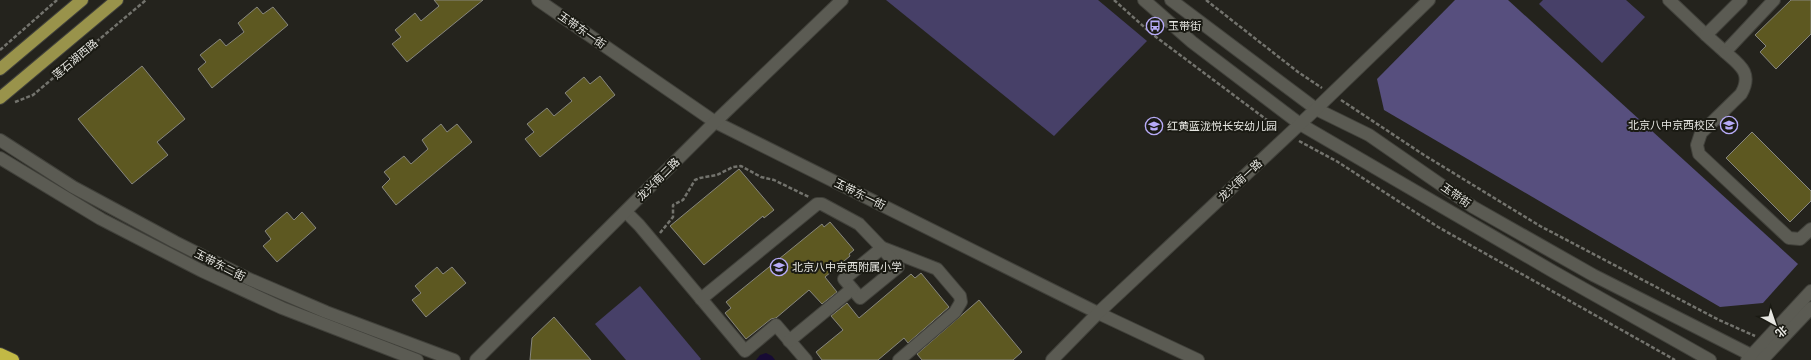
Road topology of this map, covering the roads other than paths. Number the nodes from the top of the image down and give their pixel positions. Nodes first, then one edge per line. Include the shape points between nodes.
1 (82, 0) edge
2 (117, 0) edge
3 (538, 0) edge
4 (842, 0) edge
5 (1144, 0) edge
6 (1171, 0) edge
7 (1429, 0) edge
8 (1669, 0) edge
9 (1741, 0) edge
10 (1774, 0) edge
11 (1706, 35) junction
12 (1725, 52) junction
13 (0, 69) edge
14 (0, 98) edge
15 (1316, 109) junction
16 (715, 122) junction
17 (1300, 124) junction
18 (0, 140) edge
19 (0, 158) edge
20 (626, 212) junction
21 (1811, 229) edge
22 (882, 248) junction
23 (852, 289) junction
24 (1811, 290) edge
25 (701, 298) junction
26 (1811, 308) edge
27 (1098, 313) junction
28 (789, 340) junction
29 (0, 354) edge
30 (1756, 359) edge
31 (13, 360) edge
32 (417, 360) edge
33 (454, 360) edge
34 (476, 360) edge
35 (806, 360) edge
36 (899, 360) edge
37 (1052, 360) edge
38 (1198, 360) edge
39 (1710, 360) edge

1 - 13 main road
2 - 14 main road, 莲石湖西路
3 - 16 street, 玉带东一街
4 - 16 street, 龙兴南二路
5 - 17 street, 玉带街 via 1192,42
6 - 15 street, 玉带街
7 - 15 street, 龙兴南一路
8 - 11 street
9 - 11 street
10 - 12 street
11 - 12 street
12 - 21 street via 1742,68 1746,78 1745,87 1701,133 1697,145 1699,154 1789,238 1800,239
15 - 17 street, 龙兴南一路
15 - 30 street, 玉带街 via 1369,135 1473,207 1593,275
16 - 20 street, 龙兴南二路
16 - 27 street, 玉带东一街
17 - 27 street, 龙兴南一路
17 - 39 street, 玉带街
18 - 33 street, 玉带东二街 via 73,187 249,279 326,312
19 - 32 street, 玉带东二街 via 101,219 202,271 282,308
20 - 25 street
20 - 34 street, 龙兴南二路
22 - 23 street via 844,279
22 - 23 street via 898,267 860,298
22 - 25 street via 859,224 822,204 817,204
22 - 36 street via 940,271 960,296 955,312
23 - 28 street
24 - 30 street via 1765,341
25 - 28 street via 746,351 776,325
26 - 30 street
27 - 37 street, 龙兴南一路
27 - 38 street, 玉带东一街
28 - 35 street
29 - 31 highway

